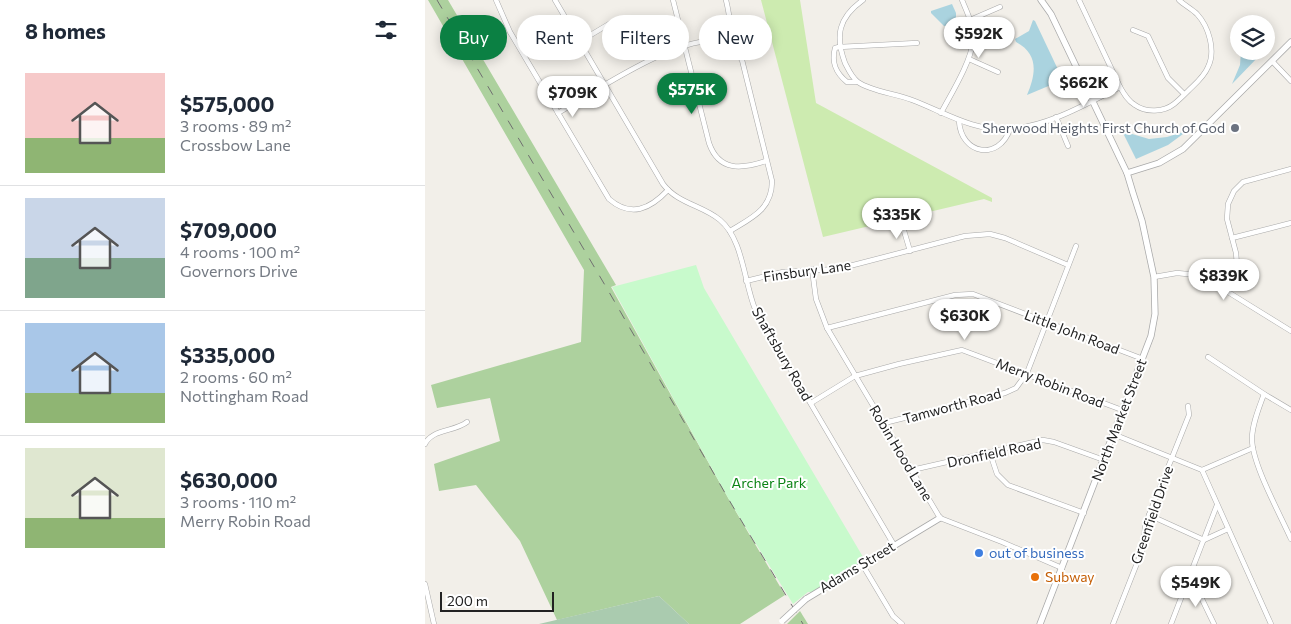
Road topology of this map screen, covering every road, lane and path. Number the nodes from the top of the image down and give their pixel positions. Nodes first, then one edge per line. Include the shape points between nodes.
1 (496, 0) edge
2 (555, 0) edge
3 (673, 0) edge
4 (726, 0) edge
5 (863, 0) edge
6 (961, 0) edge
7 (1041, 0) edge
8 (1079, 0) edge
9 (1179, 0) edge
10 (1000, 7) dead end
11 (564, 15) edge
12 (677, 15) edge
13 (729, 15) edge
14 (970, 20) junction
15 (1133, 30) dead end
16 (1291, 42) edge
17 (917, 43) dead end
18 (839, 47) junction
19 (969, 58) junction
20 (589, 60) edge
21 (650, 60) edge
22 (687, 60) edge
23 (741, 60) edge
24 (1272, 61) junction
25 (998, 72) dead end
26 (1291, 81) edge
27 (857, 82) junction
28 (604, 85) junction
29 (1120, 88) junction
30 (1185, 94) junction
31 (1092, 101) junction
32 (558, 112) junction
33 (941, 113) junction
34 (1056, 117) junction
35 (959, 120) junction
36 (1010, 129) junction
37 (1068, 146) dead end
38 (767, 161) junction
39 (1291, 169) edge
40 (1127, 173) junction
41 (667, 190) junction
42 (1291, 223) edge
43 (902, 224) dead end
44 (729, 231) junction
45 (1232, 238) junction
46 (1075, 246) dead end
47 (910, 251) junction
48 (1068, 266) junction
49 (812, 269) junction
50 (1154, 277) junction
51 (746, 281) junction
52 (1228, 292) junction
53 (1047, 323) junction
54 (827, 328) junction
55 (1291, 331) edge
56 (1208, 356) dead end
57 (1143, 359) junction
58 (1027, 373) junction
59 (855, 376) junction
60 (1264, 394) junction
61 (811, 403) junction
62 (1188, 406) dead end
63 (1122, 410) junction
64 (1291, 410) edge
65 (467, 422) dead end
66 (884, 423) junction
67 (1113, 434) junction
68 (425, 444) edge
69 (1253, 448) junction
70 (990, 453) junction
71 (1172, 458) junction
72 (1104, 460) junction
73 (912, 470) junction
74 (1202, 470) junction
75 (1217, 505) junction
76 (1084, 513) junction
77 (1149, 515) junction
78 (940, 518) junction
79 (1228, 529) junction
80 (1291, 538) edge
81 (1204, 540) junction
82 (894, 545) junction
83 (863, 564) junction
84 (1061, 568) junction
85 (425, 584) edge
86 (1186, 585) junction
87 (781, 623) edge
88 (434, 624) edge
89 (903, 624) edge
90 (1040, 624) edge
91 (1113, 624) edge
92 (1171, 624) edge
93 (1214, 624) edge
94 (1271, 624) edge

1 - 32 street via 510,32
2 - 11 street, Shaftsbury Road
3 - 12 street
4 - 13 street
5 - 18 street via 845,17
6 - 14 street
7 - 31 street, North Market Street via 1051,14
8 - 29 street
9 - 30 street via 1205,24 1211,52 1208,67
10 - 14 street
14 - 19 street via 974,40
15 - 30 street via 1148,36 1168,78
16 - 24 street
17 - 18 street
18 - 27 street
18 - 27 street via 835,48 833,56 839,75 847,82
19 - 25 street
19 - 33 street
20 - 28 street, Shaftsbury Road
21 - 28 street
22 - 38 street via 715,155 736,167
23 - 38 street
24 - 26 street
24 - 40 street via 1183,149 1159,163
27 - 33 street
28 - 32 street
28 - 41 street, Shaftsbury Road
29 - 30 street via 1136,106 1151,111 1173,105
29 - 31 street
31 - 34 street
31 - 40 street, North Market Street
32 - 41 street via 606,194 617,205 634,209 645,207
33 - 35 street
34 - 36 street
34 - 37 street
35 - 36 street via 984,127
35 - 36 street via 962,136 975,148 999,147
38 - 44 street via 772,181 770,199 757,215
39 - 45 street via 1243,182 1234,191 1227,212
40 - 50 street, North Market Street
41 - 44 street, Shaftsbury Road via 718,218
42 - 45 street
43 - 47 street
44 - 51 street, Shaftsbury Road
45 - 52 street via 1238,276
46 - 48 street, Tamworth Road
47 - 48 street, Finsbury Lane via 965,236 990,234
47 - 49 street, Finsbury Lane via 838,269
48 - 53 street, Tamworth Road
49 - 51 street, Finsbury Lane
49 - 54 street, Robin Hood Lane via 816,299
50 - 52 street via 1177,273 1197,275
50 - 57 street, North Market Street via 1155,314
51 - 61 street, Shaftsbury Road via 755,308
52 - 55 street
53 - 54 street, Little John Road via 973,294 955,295
53 - 57 street, Little John Road
53 - 58 street, Tamworth Road
54 - 59 street, Robin Hood Lane
56 - 60 street
57 - 63 street, North Market Street
58 - 59 street, Merry Robin Road via 962,350
58 - 63 street, Merry Robin Road
58 - 66 street, Tamworth Road via 1016,388 1005,392
59 - 61 street, Merry Robin Road
59 - 66 street, Robin Hood Lane
60 - 64 street
60 - 69 street via 1254,426
61 - 82 street, Shaftsbury Road
62 - 71 street, Greenfield Drive via 1189,415
63 - 67 street, North Market Street
65 - 68 street via 456,429 432,435
66 - 73 street, Robin Hood Lane
67 - 71 street
67 - 72 street, North Market Street
69 - 74 street
69 - 80 street
70 - 72 street, Dronfield Road via 1043,440
70 - 73 street, Dronfield Road
70 - 76 street via 997,474 1008,485
71 - 74 street
71 - 77 street, Greenfield Drive
72 - 76 street, North Market Street
73 - 78 street, Robin Hood Lane
74 - 75 street
75 - 79 street
75 - 81 street
76 - 84 street, North Market Street
77 - 81 street
77 - 91 street, Greenfield Drive via 1143,548
78 - 82 street, Adams Street
78 - 84 street
79 - 81 street
79 - 94 street
81 - 86 street
82 - 83 street, Adams Street
83 - 87 street, Adams Street, bridge via 806,599
83 - 89 street via 893,616
84 - 90 street, North Market Street
85 - 88 street
86 - 92 street
86 - 93 street via 1199,595

